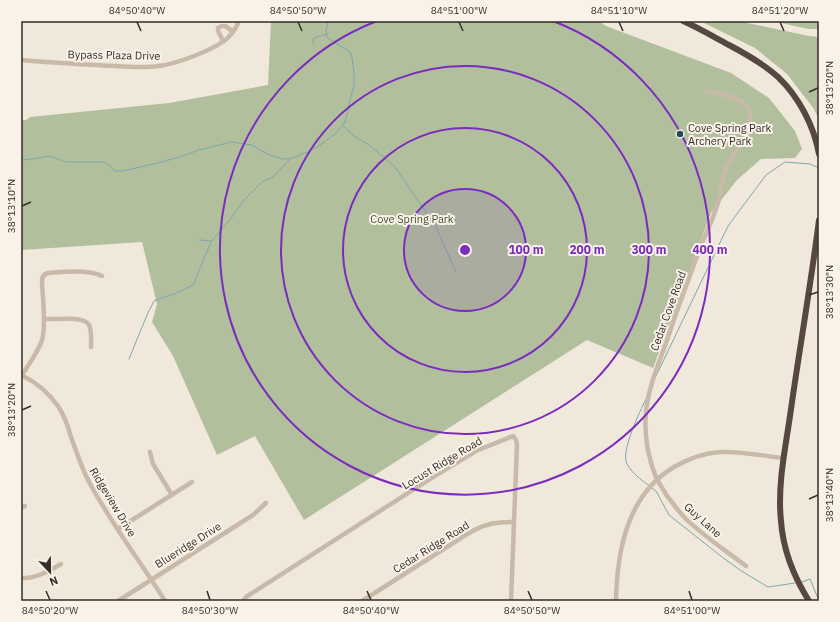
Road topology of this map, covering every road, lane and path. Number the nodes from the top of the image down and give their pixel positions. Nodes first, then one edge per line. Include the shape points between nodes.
1 (239, 21) edge
2 (683, 21) edge
3 (232, 32) junction
4 (224, 41) junction
5 (21, 60) edge
6 (707, 91) dead end
7 (819, 154) edge
8 (819, 220) edge
9 (102, 276) dead end
10 (44, 319) junction
11 (91, 347) dead end
12 (22, 375) edge
13 (150, 452) dead end
14 (784, 458) junction
15 (657, 479) junction
16 (192, 482) dead end
17 (172, 495) junction
18 (266, 503) dead end
19 (514, 522) junction
20 (118, 529) junction
21 (61, 564) dead end
22 (746, 566) dead end
23 (21, 578) edge
24 (152, 579) junction
25 (118, 601) edge
26 (165, 601) edge
27 (243, 601) edge
28 (362, 601) edge
29 (511, 601) edge
30 (616, 601) edge
31 (809, 601) edge

1 - 3 street, Bypass Plaza Drive
2 - 7 highway via 747,55 778,76 806,115
3 - 4 street, Bypass Plaza Drive
3 - 4 street via 224,25 218,28
4 - 5 street, Bypass Plaza Drive via 165,66
6 - 15 street, Cedar Cove Road via 743,102 748,108 750,120 746,136 723,178 716,210 668,336 650,392 646,411 646,433
8 - 14 highway
9 - 10 street via 82,272 44,275
10 - 11 street via 86,321 90,331
10 - 12 street via 42,340
12 - 20 street, Ridgeview Drive via 45,390 59,407 84,473
13 - 17 street via 153,464
14 - 15 street via 738,452 709,453 689,459
14 - 31 highway via 780,500 782,531 793,570
15 - 22 street, Guy Lane via 684,517
15 - 30 street via 640,500 626,529 619,562
16 - 17 street
17 - 20 street
18 - 24 street, Blueridge Drive via 253,515
19 - 27 street, Locust Ridge Road via 517,444 513,436 476,451
19 - 28 street, Cedar Ridge Road via 486,525 476,529
19 - 29 street, Locust Ridge Road
20 - 24 street, Ridgeview Drive
21 - 23 street via 35,576
24 - 25 street, Blueridge Drive
24 - 26 street, Ridgeview Drive

